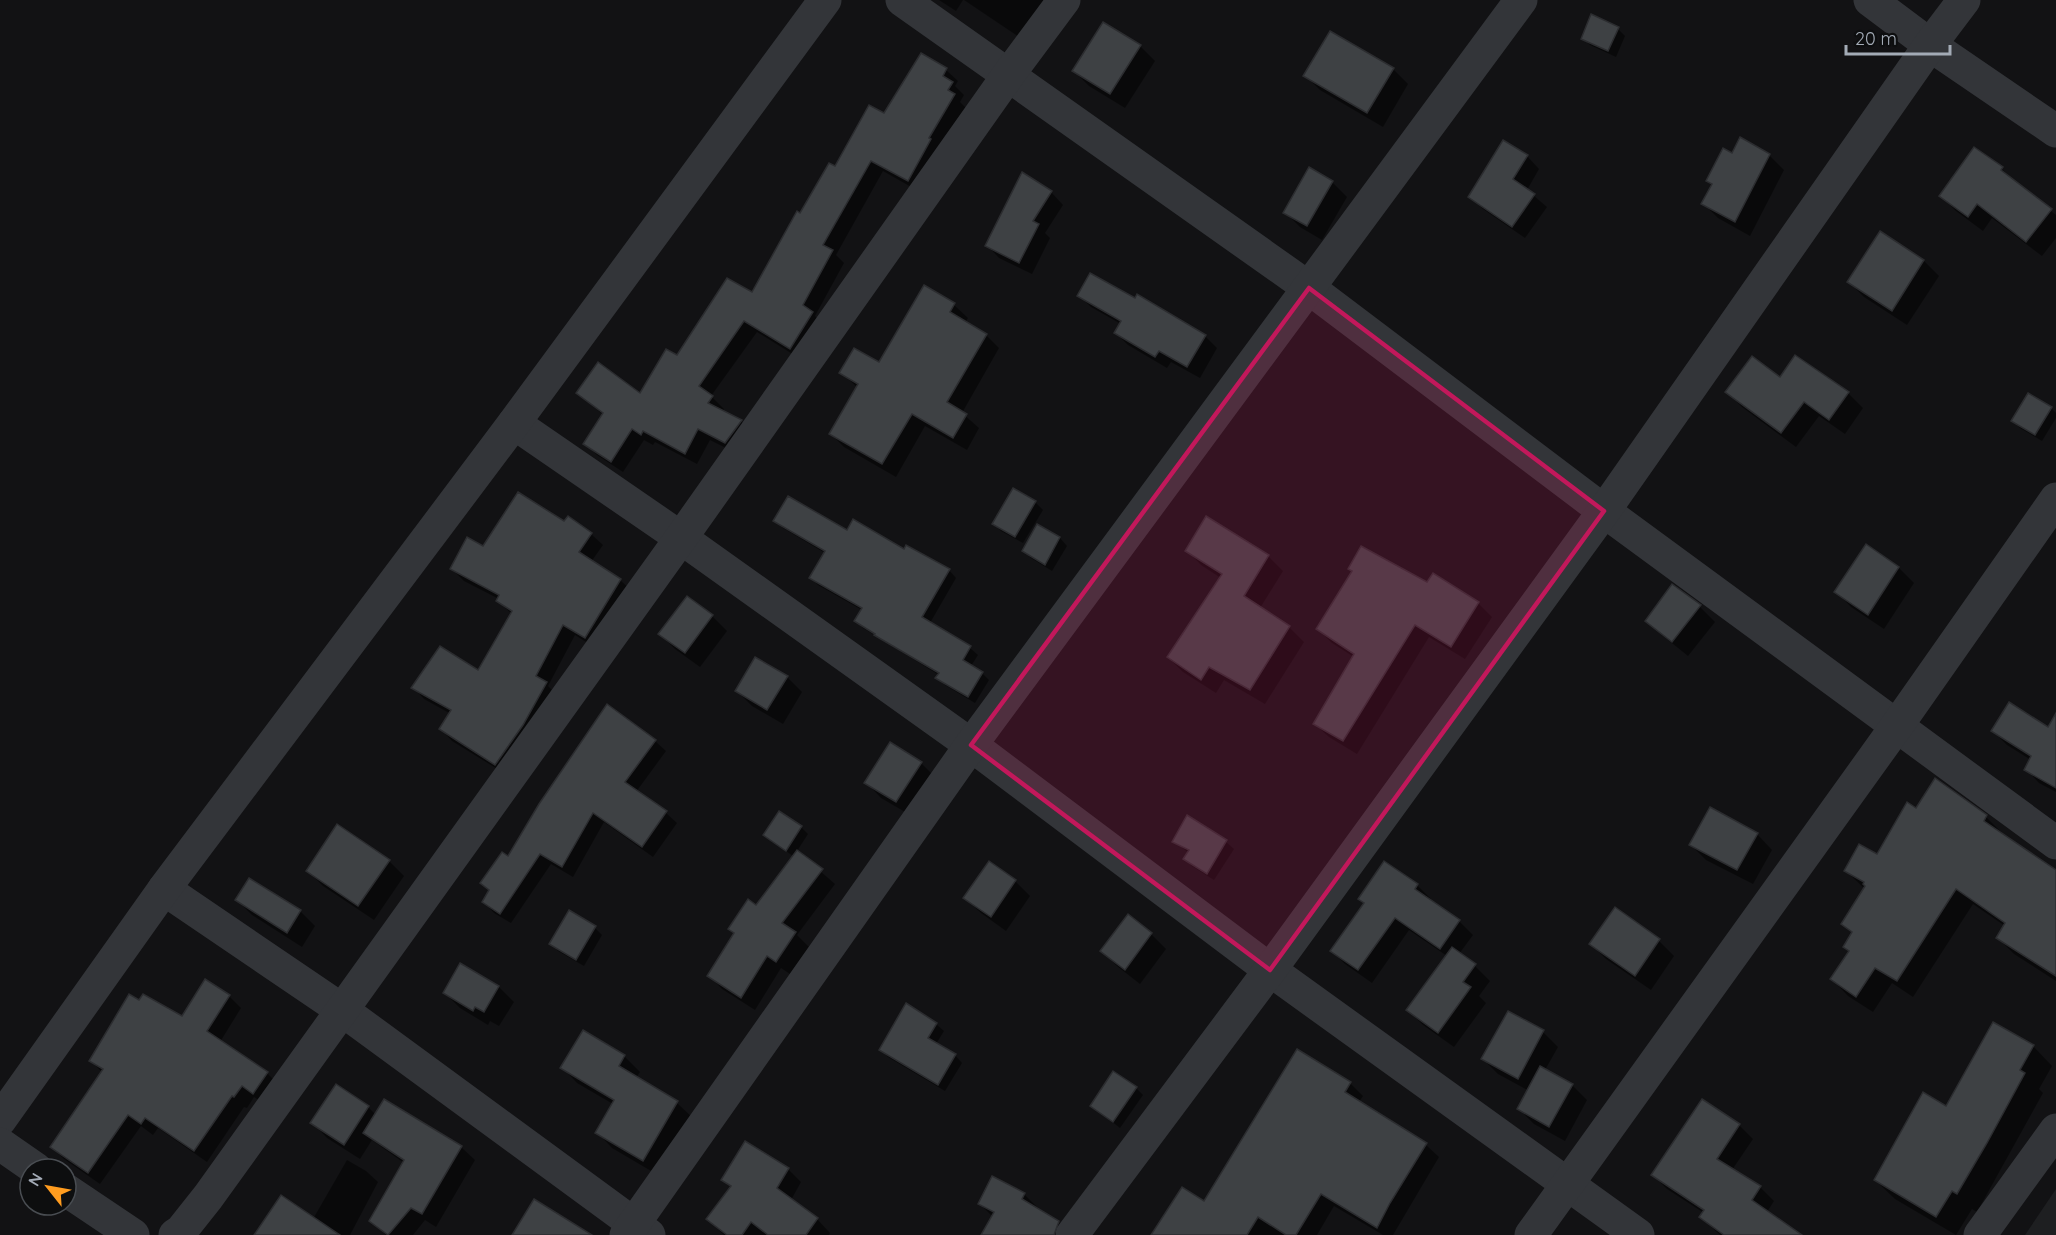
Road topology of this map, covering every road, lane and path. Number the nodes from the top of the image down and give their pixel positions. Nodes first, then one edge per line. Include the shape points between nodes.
1 (825, 0) edge
2 (902, 0) edge
3 (1064, 0) edge
4 (1521, 0) edge
5 (1870, 0) edge
6 (1964, 0) edge
7 (1930, 45) junction
8 (1009, 74) junction
9 (2056, 130) edge
10 (1309, 288) junction
11 (514, 423) junction
12 (2056, 499) edge
13 (1604, 511) junction
14 (681, 538) junction
15 (1896, 727) junction
16 (970, 745) junction
17 (2056, 843) edge
18 (164, 889) junction
19 (1270, 969) junction
20 (342, 1010) junction
21 (0, 1120) edge
22 (2056, 1130) edge
23 (0, 1144) edge
24 (19, 1157) edge
25 (1567, 1185) junction
26 (78, 1198) edge
27 (636, 1231) edge
28 (133, 1235) edge
29 (175, 1235) edge
30 (1072, 1235) edge
31 (1531, 1235) edge
32 (1638, 1235) edge
33 (1980, 1235) edge

1 - 11 street
2 - 8 street
3 - 8 street
4 - 10 street
5 - 7 street
6 - 7 street
7 - 9 street
7 - 13 street
8 - 10 street
8 - 14 street
10 - 13 street
10 - 16 street
11 - 14 street
11 - 18 street
12 - 15 street
13 - 15 street
13 - 19 street
14 - 16 street
14 - 20 street
15 - 17 street
15 - 25 street
16 - 19 street
16 - 27 street
18 - 20 street
18 - 21 street
19 - 25 street
19 - 30 street
20 - 27 street
20 - 29 street via 208,1197
22 - 33 street
23 - 24 street
25 - 31 street
25 - 32 street
26 - 28 street

